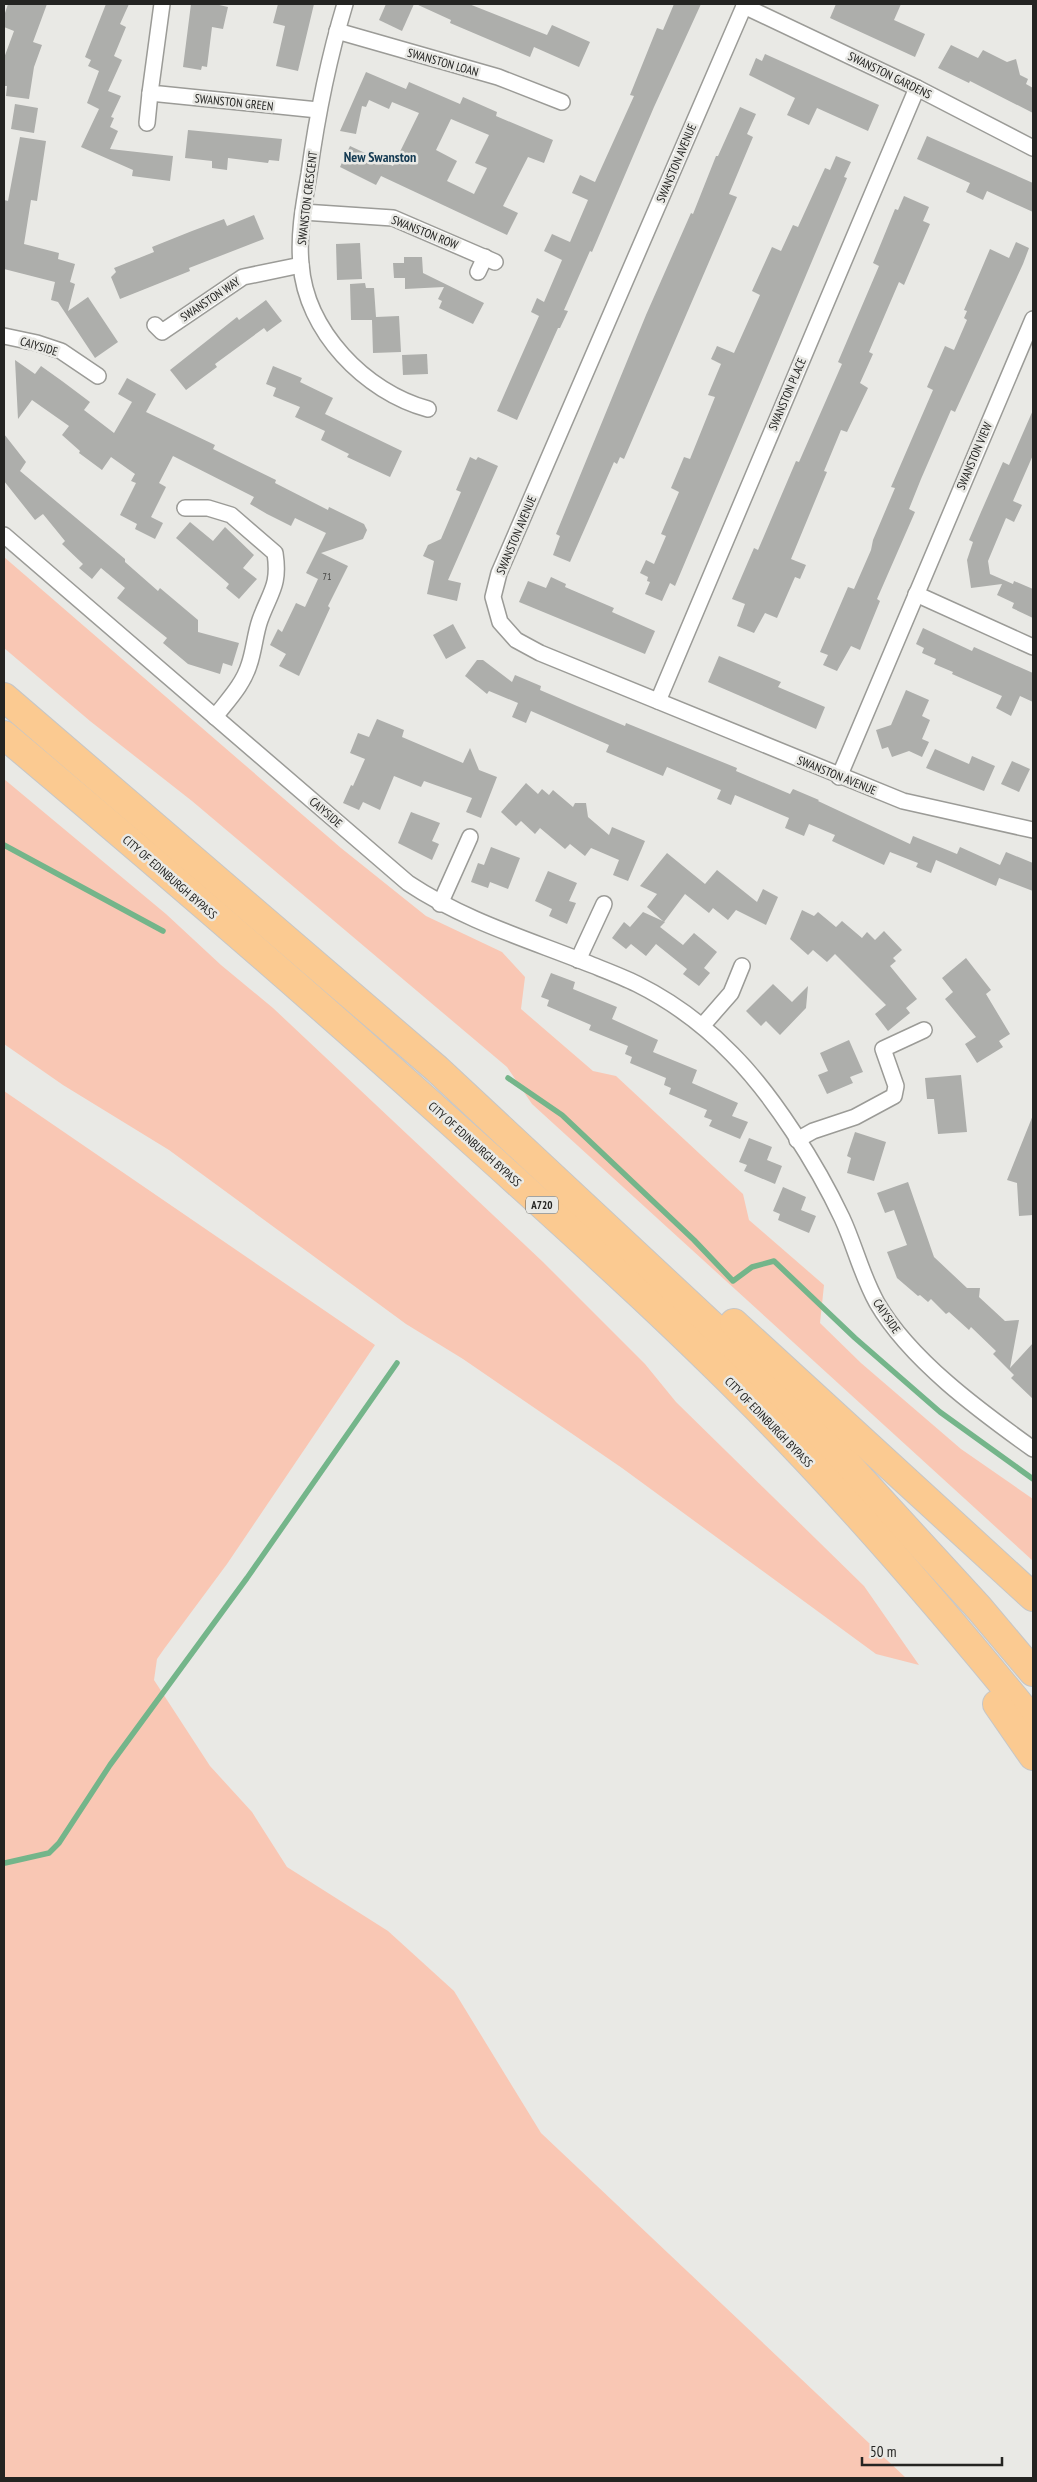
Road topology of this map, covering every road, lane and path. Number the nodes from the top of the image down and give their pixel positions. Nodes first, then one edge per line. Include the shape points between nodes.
1 (162, 4) edge
2 (345, 4) edge
3 (745, 5) edge
4 (337, 31) junction
5 (917, 88) junction
6 (150, 93) junction
7 (551, 103) dead end
8 (318, 110) junction
9 (147, 123) dead end
10 (1033, 148) edge
11 (303, 212) junction
12 (301, 265) junction
13 (478, 272) dead end
14 (1033, 319) edge
15 (155, 325) dead end
16 (4, 336) edge
17 (98, 376) dead end
18 (419, 411) dead end
19 (185, 508) dead end
20 (4, 535) edge
21 (916, 594) junction
22 (1033, 647) edge
23 (4, 697) edge
24 (658, 701) junction
25 (215, 717) junction
26 (4, 735) edge
27 (839, 777) junction
28 (1033, 830) edge
29 (470, 837) dead end
30 (440, 904) junction
31 (604, 904) dead end
32 (578, 960) junction
33 (742, 966) dead end
34 (703, 1026) junction
35 (924, 1030) dead end
36 (437, 1069) junction
37 (797, 1140) junction
38 (589, 1248) junction
39 (1033, 1449) edge
40 (1033, 1597) edge
41 (1033, 1672) edge
42 (1033, 1722) edge
43 (1033, 1756) edge

1 - 6 street
2 - 4 street, SWANSTON CRESCENT
3 - 5 street, SWANSTON GARDENS
3 - 24 street, SWANSTON AVENUE via 499,573 493,597 500,622 516,640
4 - 7 street, SWANSTON LOAN via 498,77
4 - 8 street, SWANSTON CRESCENT
5 - 10 street, SWANSTON GARDENS
5 - 24 street, SWANSTON PLACE
6 - 8 street, SWANSTON GREEN
6 - 9 street
8 - 11 street, SWANSTON CRESCENT
11 - 12 street, SWANSTON CRESCENT
11 - 13 street, SWANSTON ROW via 393,218 490,260
12 - 15 street, SWANSTON WAY via 244,277 162,332
12 - 18 street, SWANSTON CRESCENT via 308,300 340,352 380,387
14 - 21 street, SWANSTON VIEW
16 - 17 street, CAIYSIDE via 61,351
19 - 25 street via 208,508 231,516 275,553 278,567 277,583 260,620 249,666 241,684
20 - 25 street, CAIYSIDE
21 - 22 street
21 - 27 street, SWANSTON VIEW
23 - 36 highway, A720
24 - 27 street, SWANSTON AVENUE
25 - 30 street, CAIYSIDE via 408,884
26 - 38 highway, CITY OF EDINBURGH BYPASS / A720 via 376,1054
27 - 28 street, SWANSTON AVENUE via 903,801
29 - 30 street
30 - 32 street, CAIYSIDE
31 - 32 street
32 - 34 street, CAIYSIDE via 636,983
33 - 34 street via 731,993
34 - 37 street, CAIYSIDE via 734,1056
35 - 37 street via 883,1050 896,1086 894,1096 855,1117
36 - 40 highway via 603,1204
36 - 41 highway, A720 via 726,1339 838,1453
37 - 39 street, CAIYSIDE via 842,1218 858,1265 878,1304 906,1342 971,1404
38 - 42 highway, CITY OF EDINBURGH BYPASS / A720 via 698,1349 787,1440 962,1634
38 - 43 highway via 868,1547 975,1674

